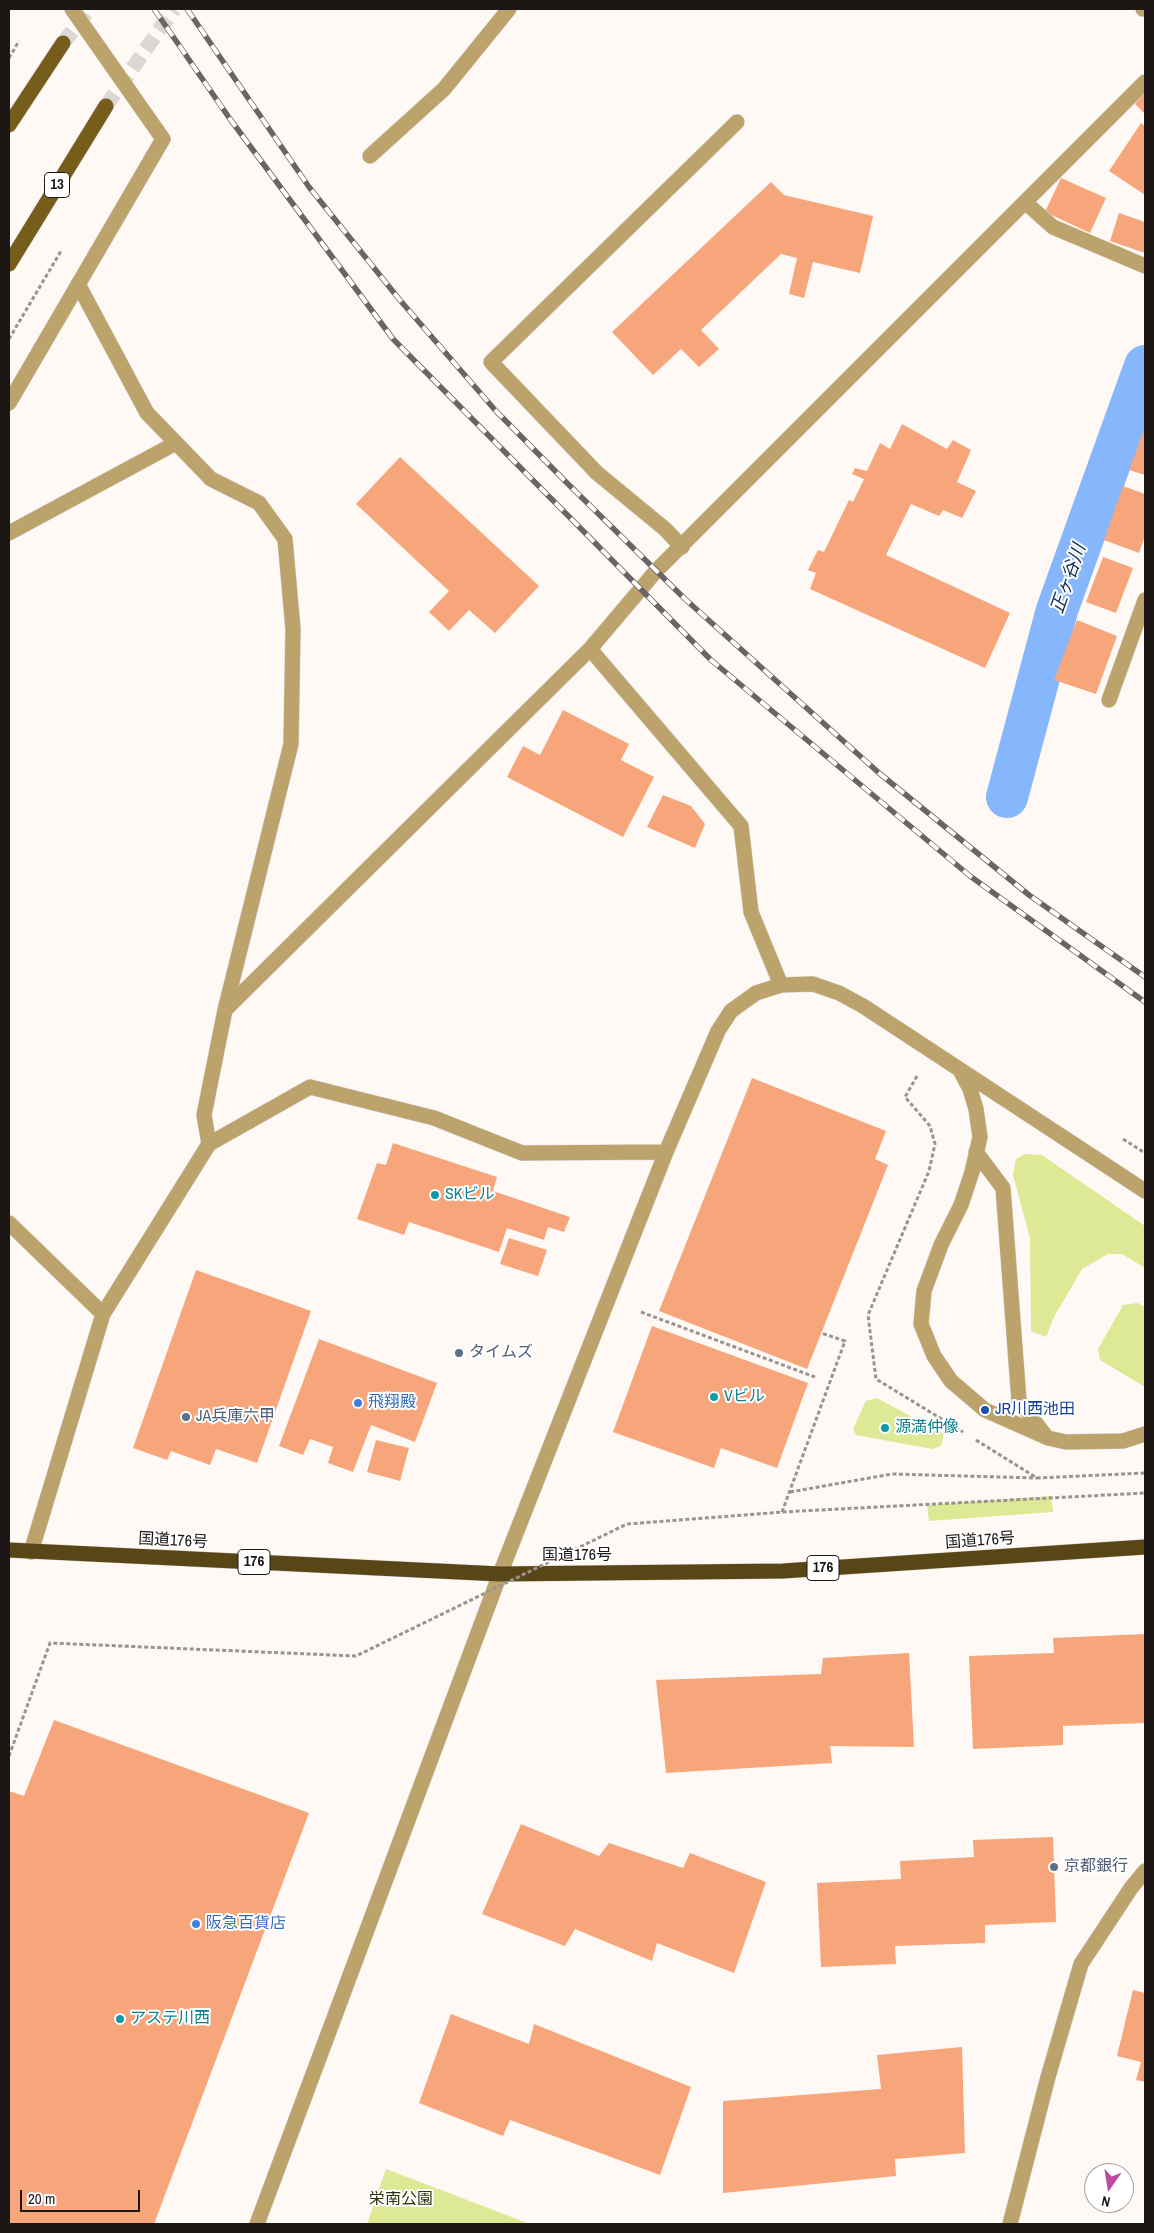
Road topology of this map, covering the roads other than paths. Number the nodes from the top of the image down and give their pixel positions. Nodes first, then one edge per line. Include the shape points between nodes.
1 (72, 9) edge
2 (509, 9) edge
3 (63, 43) tunnel mouth
4 (1145, 82) edge
5 (106, 106) tunnel mouth
6 (738, 122) dead end
7 (9, 125) edge
8 (370, 156) dead end
9 (1026, 203) junction
10 (9, 264) edge
11 (1145, 266) edge
12 (78, 284) junction
13 (9, 403) edge
14 (176, 443) junction
15 (9, 533) edge
16 (682, 547) junction
17 (1145, 600) edge
18 (590, 649) junction
19 (1109, 700) dead end
20 (781, 985) junction
21 (224, 1010) junction
22 (959, 1069) junction
23 (209, 1144) junction
24 (666, 1152) junction
25 (976, 1152) junction
26 (1145, 1191) edge
27 (9, 1223) edge
28 (103, 1314) junction
29 (1145, 1434) edge
30 (1048, 1438) junction
31 (1145, 1547) edge
32 (9, 1550) edge
33 (31, 1552) junction
34 (500, 1574) junction
35 (1145, 1871) edge
36 (256, 2224) edge
37 (1010, 2224) edge

1 - 12 street via 163,139
2 - 8 street via 444,89
3 - 7 main road
4 - 9 street
5 - 10 main road, 13
6 - 16 street via 491,362 597,473
9 - 11 street via 1053,227
9 - 16 street
12 - 13 street
12 - 14 street via 147,413
14 - 15 street
14 - 21 street via 211,479 260,503 285,539 292,620 291,744
16 - 18 street via 632,598
17 - 19 street
18 - 20 street via 741,826 752,912
18 - 21 street
20 - 22 street via 813,984 839,993
20 - 24 street via 756,994 731,1011 718,1031
21 - 23 street via 204,1115
22 - 25 street via 976,1109 980,1137
22 - 26 street
23 - 24 street via 310,1087 434,1118 522,1153
23 - 28 street
24 - 34 street
25 - 30 street via 1003,1188 1018,1401
25 - 30 street via 961,1205 941,1245 924,1291 922,1324 934,1356 951,1381 985,1410
27 - 28 street
28 - 33 street
29 - 30 street via 1123,1441 1066,1442
31 - 34 highway, 国道176号 / 176 via 783,1571
32 - 33 highway, 国道176号 / 176
33 - 34 highway, 国道176号 / 176
34 - 36 street
35 - 37 street via 1081,1964

